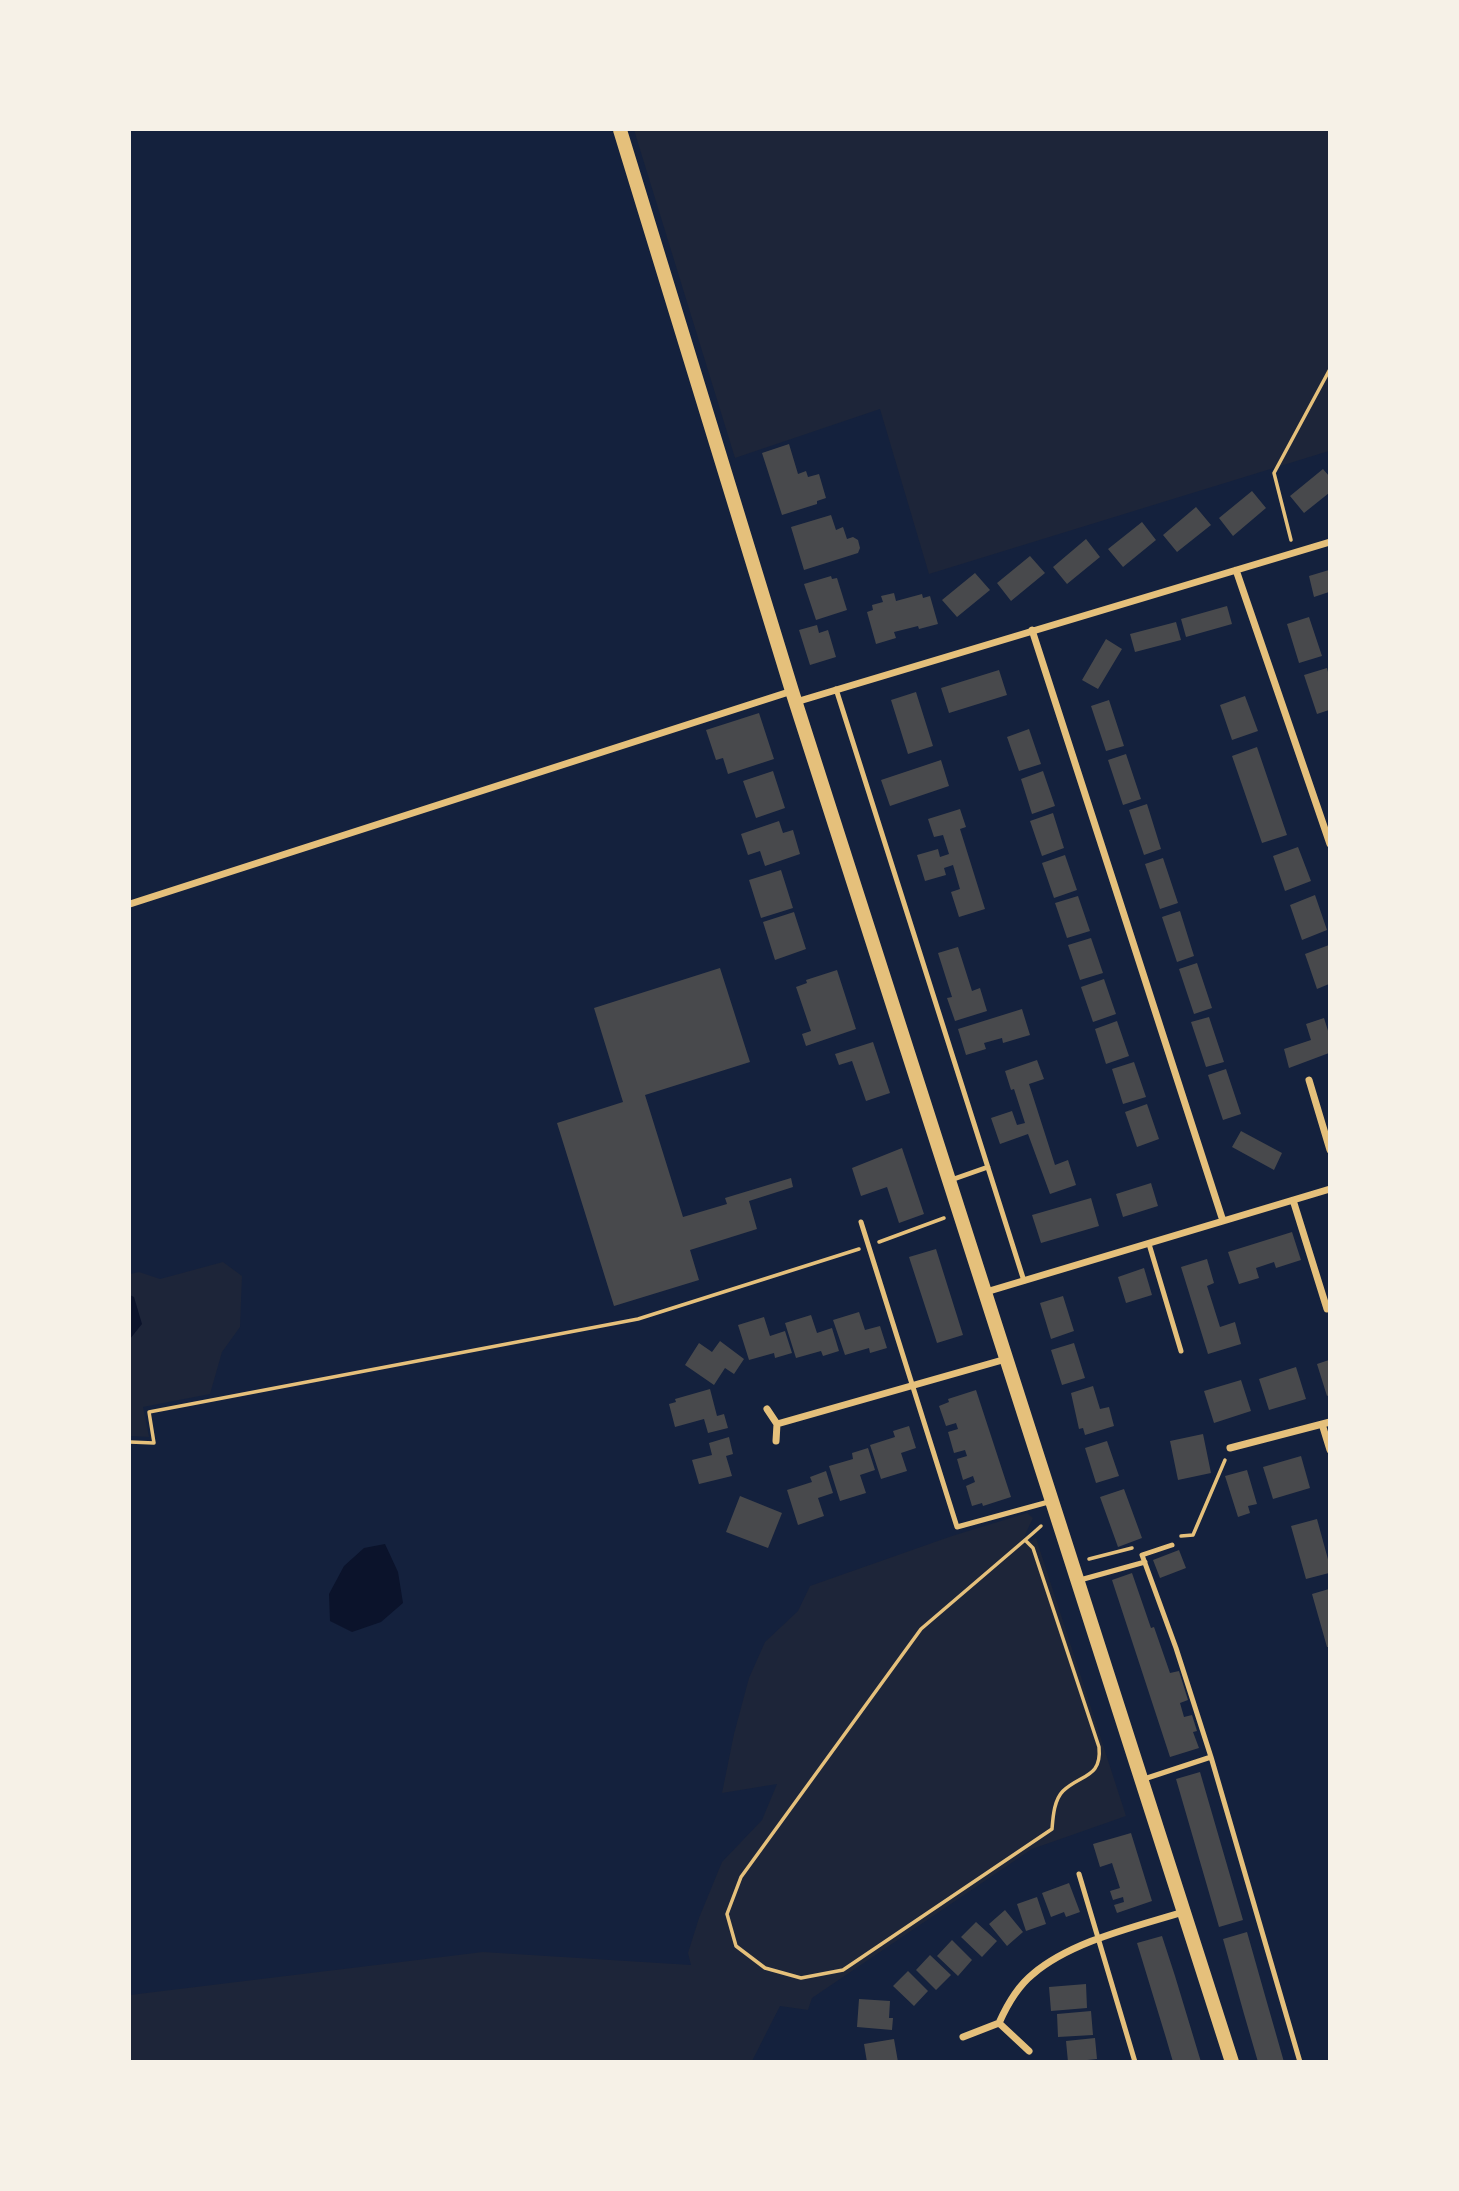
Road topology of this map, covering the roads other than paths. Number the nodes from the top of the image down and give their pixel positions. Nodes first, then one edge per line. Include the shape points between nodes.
1 (620, 130) edge
2 (1329, 542) edge
3 (1236, 570) junction
4 (1032, 630) junction
5 (836, 689) junction
6 (794, 696) junction
7 (1329, 844) edge
8 (130, 904) edge
9 (1309, 1080) dead end
10 (1329, 1150) edge
11 (988, 1167) junction
12 (949, 1181) junction
13 (1329, 1189) edge
14 (1293, 1200) junction
15 (1223, 1221) junction
16 (861, 1222) dead end
17 (1149, 1244) junction
18 (1024, 1281) junction
19 (985, 1292) junction
20 (1327, 1309) dead end
21 (1181, 1351) dead end
22 (1006, 1359) junction
23 (913, 1385) junction
24 (767, 1409) dead end
25 (1326, 1423) edge
26 (777, 1424) junction
27 (775, 1441) dead end
28 (1230, 1448) road end
29 (1329, 1450) edge
30 (1052, 1501) junction
31 (1172, 1545) dead end
32 (1145, 1562) junction
33 (1077, 1580) junction
34 (1212, 1757) junction
35 (1141, 1780) junction
36 (1079, 1874) dead end
37 (1184, 1912) junction
38 (1099, 1939) junction
39 (999, 2023) junction
40 (963, 2037) dead end
41 (1029, 2051) dead end
42 (1135, 2062) edge
43 (1232, 2062) edge
44 (1300, 2062) edge

1 - 6 main road
2 - 3 street
3 - 4 street
3 - 7 street
4 - 5 street
4 - 15 street
5 - 6 street
5 - 11 lane
6 - 8 street
6 - 12 main road
9 - 10 street
11 - 12 lane
11 - 18 lane
12 - 19 main road
13 - 14 street
14 - 15 street
14 - 20 street
15 - 17 street
16 - 23 lane
17 - 18 street
17 - 21 lane
18 - 19 street
19 - 22 main road
22 - 23 street
22 - 30 main road
23 - 26 street
23 - 30 lane via 957,1527
24 - 26 street
25 - 28 street
25 - 29 street
26 - 27 street
30 - 33 main road
31 - 32 lane via 1142,1555
32 - 33 lane
32 - 34 lane
33 - 35 main road
34 - 35 lane
34 - 44 lane
35 - 37 main road
36 - 38 lane
37 - 38 street
37 - 43 main road
38 - 39 street via 1031,1975
38 - 42 lane
39 - 40 street
39 - 41 street

